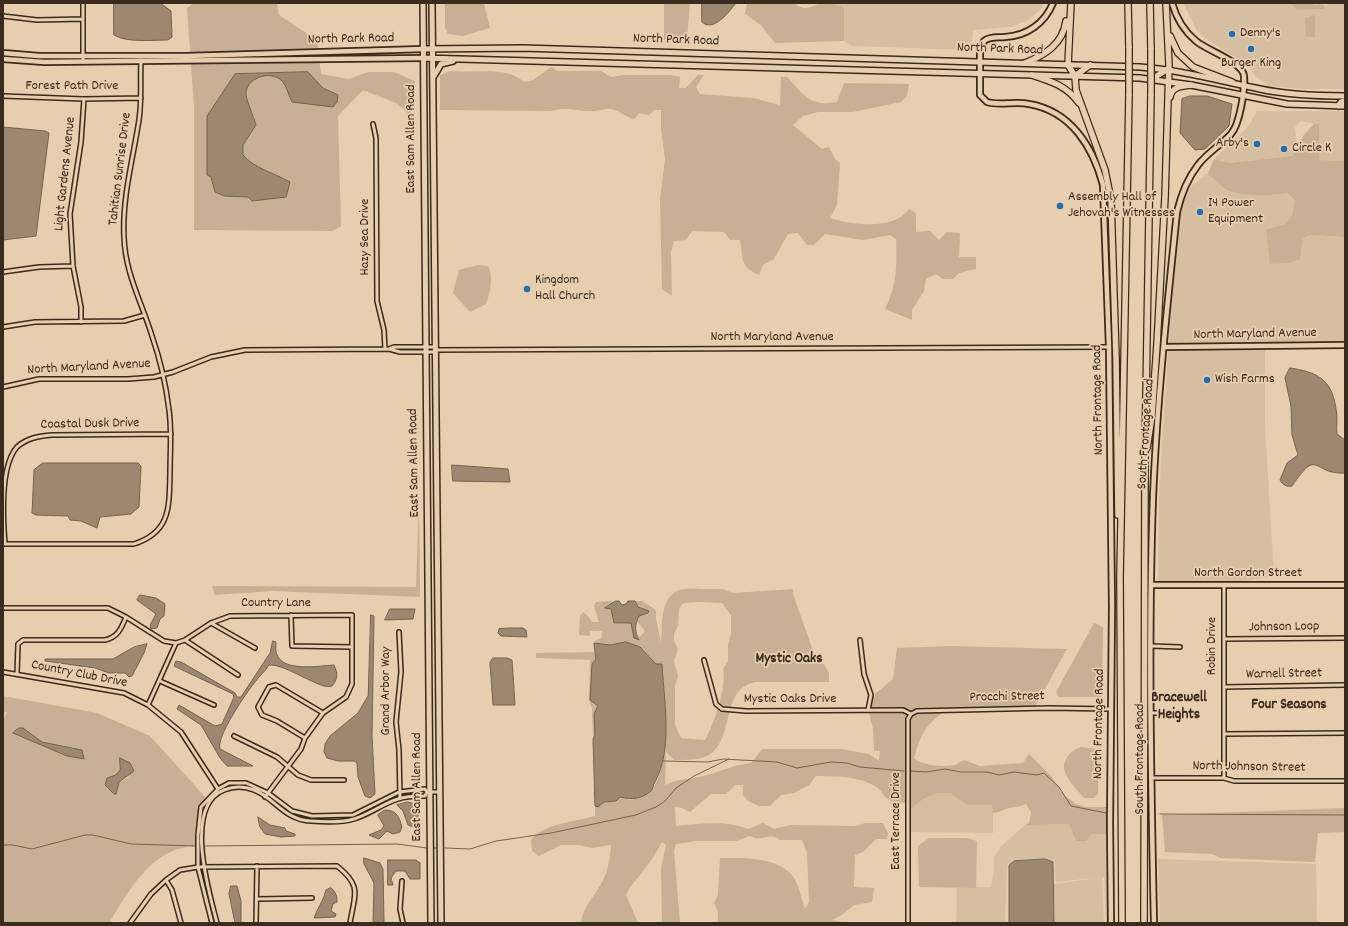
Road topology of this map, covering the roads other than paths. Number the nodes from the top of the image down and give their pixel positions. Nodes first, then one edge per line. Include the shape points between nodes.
1 (83, 3) edge
2 (423, 3) edge
3 (432, 3) edge
4 (1053, 3) edge
5 (1069, 3) edge
6 (1128, 3) edge
7 (1150, 3) edge
8 (1166, 3) edge
9 (1172, 3) edge
10 (3, 16) edge
11 (83, 19) junction
12 (1168, 29) junction
13 (424, 49) junction
14 (432, 49) junction
15 (3, 53) edge
16 (83, 56) junction
17 (141, 56) junction
18 (424, 58) junction
19 (433, 58) junction
20 (3, 59) edge
21 (459, 59) junction
22 (83, 62) junction
23 (140, 62) junction
24 (980, 62) junction
25 (1025, 63) junction
26 (1068, 65) junction
27 (1090, 65) junction
28 (1168, 69) junction
29 (980, 74) junction
30 (1032, 75) junction
31 (1074, 76) junction
32 (1152, 79) junction
33 (433, 80) junction
34 (1168, 81) junction
35 (1232, 82) junction
36 (1191, 85) junction
37 (1244, 85) junction
38 (3, 96) edge
39 (1242, 96) junction
40 (1345, 96) edge
41 (141, 98) junction
42 (84, 99) junction
43 (1345, 101) edge
44 (1338, 106) junction
45 (1345, 106) edge
46 (1083, 108) junction
47 (1168, 109) junction
48 (373, 124) dead end
49 (73, 266) junction
50 (3, 272) edge
51 (145, 315) junction
52 (81, 322) junction
53 (3, 327) edge
54 (1345, 345) edge
55 (1109, 347) junction
56 (1164, 347) junction
57 (387, 349) junction
58 (426, 350) junction
59 (435, 350) junction
60 (162, 375) junction
61 (3, 388) edge
62 (170, 434) junction
63 (1145, 456) junction
64 (4, 544) edge
65 (1120, 577) junction
66 (1345, 584) edge
67 (1151, 585) junction
68 (1224, 586) junction
69 (3, 608) edge
70 (291, 616) junction
71 (126, 617) junction
72 (211, 622) junction
73 (399, 632) dead end
74 (1345, 638) edge
75 (185, 640) junction
76 (860, 640) dead end
77 (1224, 640) junction
78 (176, 644) junction
79 (1151, 646) junction
80 (352, 647) junction
81 (1180, 647) dead end
82 (254, 648) dead end
83 (704, 660) dead end
84 (3, 672) edge
85 (17, 674) junction
86 (238, 675) dead end
87 (160, 681) junction
88 (1345, 685) edge
89 (1224, 687) junction
90 (148, 705) junction
91 (214, 705) dead end
92 (1110, 709) junction
93 (868, 710) junction
94 (323, 713) junction
95 (1152, 713) junction
96 (1180, 713) dead end
97 (911, 714) junction
98 (1345, 733) edge
99 (1224, 734) junction
100 (234, 736) dead end
101 (305, 738) junction
102 (288, 766) junction
103 (1152, 778) junction
104 (1224, 778) junction
105 (344, 780) dead end
106 (1345, 780) edge
107 (219, 790) junction
108 (411, 791) junction
109 (399, 792) junction
110 (429, 792) junction
111 (439, 792) junction
112 (268, 793) junction
113 (212, 796) junction
114 (412, 796) junction
115 (265, 797) junction
116 (400, 798) junction
117 (386, 799) junction
118 (378, 803) junction
119 (388, 803) junction
120 (380, 807) junction
121 (327, 816) junction
122 (199, 817) junction
123 (204, 817) junction
124 (327, 821) junction
125 (198, 835) junction
126 (202, 835) junction
127 (257, 866) junction
128 (198, 867) junction
129 (203, 867) junction
130 (166, 880) junction
131 (402, 881) dead end
132 (312, 898) dead end
133 (258, 899) junction
134 (130, 923) edge
135 (181, 923) edge
136 (212, 923) edge
137 (216, 923) edge
138 (256, 923) edge
139 (350, 923) edge
140 (403, 923) edge
141 (431, 923) edge
142 (441, 923) edge
143 (908, 923) edge
144 (1111, 923) edge
145 (1122, 923) edge
146 (1144, 923) edge
147 (1154, 923) edge

1 - 11 street
2 - 13 main road, East Sam Allen Road
3 - 14 main road, East Sam Allen Road
4 - 24 street, North Frontage Road via 1045,17 1030,30 1017,35 992,37 984,41
5 - 25 highway via 1066,24 1059,41 1045,54
5 - 26 highway
6 - 65 highway, bridge via 1129,94
7 - 63 highway, bridge via 1151,94
8 - 12 highway
9 - 37 street, South Frontage Road via 1183,27 1196,41 1242,69
10 - 11 street via 37,20
11 - 16 street
12 - 28 highway
12 - 35 highway via 1174,47 1187,62 1204,73
13 - 14 main road, North Park Road
13 - 17 street, North Park Road
13 - 18 main road, East Sam Allen Road
14 - 19 main road, East Sam Allen Road
14 - 24 main road, North Park Road via 529,48
15 - 16 street, North Park Road
16 - 17 street, North Park Road
16 - 22 street
17 - 23 street, Tahitian Sunrise Drive
18 - 19 main road, North Park Road
18 - 23 street, North Park Road
18 - 58 main road, East Sam Allen Road
19 - 21 main road, North Park Road
19 - 33 main road, East Sam Allen Road
20 - 22 street, North Park Road
21 - 29 main road, North Park Road
21 - 33 main road via 441,64
22 - 23 street, North Park Road
23 - 41 street, Tahitian Sunrise Drive
24 - 25 main road, North Park Road
24 - 29 street, North Frontage Road
25 - 26 main road, North Park Road
26 - 27 main road, North Park Road
26 - 31 highway
27 - 28 main road, North Park Road
27 - 31 highway
28 - 32 highway
28 - 34 highway
28 - 35 main road, North Park Road
29 - 30 main road, North Park Road
29 - 55 street, North Frontage Road via 980,95 986,102 1030,104 1054,112 1076,130 1094,157 1104,198
30 - 31 main road, North Park Road
30 - 46 highway via 1064,87
31 - 32 main road, North Park Road
31 - 46 highway
32 - 34 main road, North Park Road
33 - 59 main road, East Sam Allen Road
34 - 36 main road, North Park Road
34 - 47 highway
35 - 37 main road, North Park Road
36 - 39 main road, North Park Road
36 - 47 highway via 1173,90
37 - 39 street, South Frontage Road
37 - 40 main road, North Park Road via 1294,94
38 - 42 street, Forest Path Drive
39 - 44 main road, North Park Road via 1287,104
39 - 56 street, South Frontage Road via 1236,127 1232,134 1198,165 1180,197 1176,212
41 - 42 street, Forest Path Drive
41 - 51 street, Tahitian Sunrise Drive via 127,194 124,239 134,290
42 - 49 street, Light Gardens Avenue via 82,136 70,214
43 - 44 main road
44 - 45 main road, North Park Road
46 - 65 highway via 1105,170 1111,200
47 - 63 highway via 1157,344 1150,438
48 - 57 street, Hazy Sea Drive via 376,138 377,301
49 - 50 street
49 - 52 street, Light Gardens Avenue via 81,307
51 - 52 street via 124,321
51 - 60 street, Tahitian Sunrise Drive
52 - 53 street via 36,322
54 - 56 street, North Maryland Avenue
55 - 59 street, North Maryland Avenue
55 - 92 street, North Frontage Road via 1112,607
56 - 67 street, South Frontage Road via 1156,444
57 - 58 street, North Maryland Avenue via 400,352
57 - 60 street, North Maryland Avenue via 232,351
58 - 59 street, North Maryland Avenue
58 - 110 main road, East Sam Allen Road
59 - 111 main road, East Sam Allen Road
60 - 61 street, North Maryland Avenue via 142,378 39,379
60 - 62 street, Tahitian Sunrise Drive via 169,409
62 - 64 street, Coastal Dusk Drive via 52,435 37,436 26,441 17,448 5,472
62 - 64 street, Tahitian Sunrise Drive via 169,509 162,525 150,537 127,545
63 - 146 highway
65 - 145 highway
66 - 68 street, North Gordon Street
67 - 68 street, North Gordon Street
67 - 79 street, South Frontage Road
68 - 77 street, Robin Drive
69 - 71 street via 108,608
70 - 72 street, Country Lane via 230,616
70 - 80 street via 292,646
70 - 80 street, Country Lane via 352,615
71 - 78 street via 164,641
71 - 85 street, Country Club Drive via 121,629 113,638 105,640 23,640 18,644
72 - 75 street, Country Lane
72 - 82 street
73 - 109 street, Grand Arbor Way via 401,672 396,722
74 - 77 street, Johnson Loop
75 - 78 street, Country Lane
75 - 86 street
76 - 93 street via 864,674 871,695
77 - 89 street, Robin Drive
78 - 87 street
79 - 81 street
79 - 95 street, South Frontage Road
80 - 94 street, Country Lane via 352,684 346,697
83 - 93 street, Mystic Oaks Drive via 716,704 722,709
84 - 85 street
85 - 90 street, Country Club Drive via 124,693
87 - 90 street
87 - 91 street
88 - 89 street, Warnell Street
89 - 99 street, Robin Drive
90 - 107 street, Country Club Drive via 181,732
92 - 97 street, Procchi Street via 917,711
92 - 144 street, North Frontage Road
93 - 97 street, Mystic Oaks Drive via 903,710
94 - 101 street, Country Lane
94 - 101 street via 276,685 269,687 258,707 262,715
95 - 96 street
95 - 103 street, South Frontage Road
97 - 143 street, East Terrace Drive via 908,719
98 - 99 street
99 - 104 street, Robin Drive
100 - 102 street via 277,757
101 - 102 street, Country Lane via 301,749
102 - 105 street via 298,775 311,780
102 - 112 street, Country Lane
103 - 104 street, North Johnson Street
103 - 147 street, South Frontage Road
104 - 106 street, North Johnson Street via 1234,781
107 - 112 street via 229,783 246,783
107 - 113 street
107 - 115 street via 242,787 255,790
108 - 109 street
108 - 110 street via 425,789
108 - 114 street
109 - 116 street, Grand Arbor Way
109 - 117 street
110 - 111 street
110 - 114 street via 425,796
110 - 141 main road, East Sam Allen Road
111 - 142 main road, East Sam Allen Road
112 - 115 street, Country Lane
112 - 121 street via 292,811 306,816
113 - 122 street via 201,808
113 - 123 street
114 - 116 street
115 - 124 street via 289,816 310,821
116 - 119 street
117 - 118 street
117 - 119 street
118 - 120 street
118 - 121 street via 353,815
119 - 120 street
120 - 124 street via 352,820
121 - 124 street
122 - 123 street
122 - 125 street
123 - 126 street
125 - 126 street
125 - 128 street
126 - 129 street
127 - 129 street
127 - 133 street
127 - 139 street via 336,866 350,876 356,888
128 - 129 street
128 - 130 street via 180,870
128 - 136 street
129 - 137 street
130 - 134 street via 150,894
130 - 135 street via 172,890
131 - 140 street via 400,909
132 - 133 street
133 - 138 street

